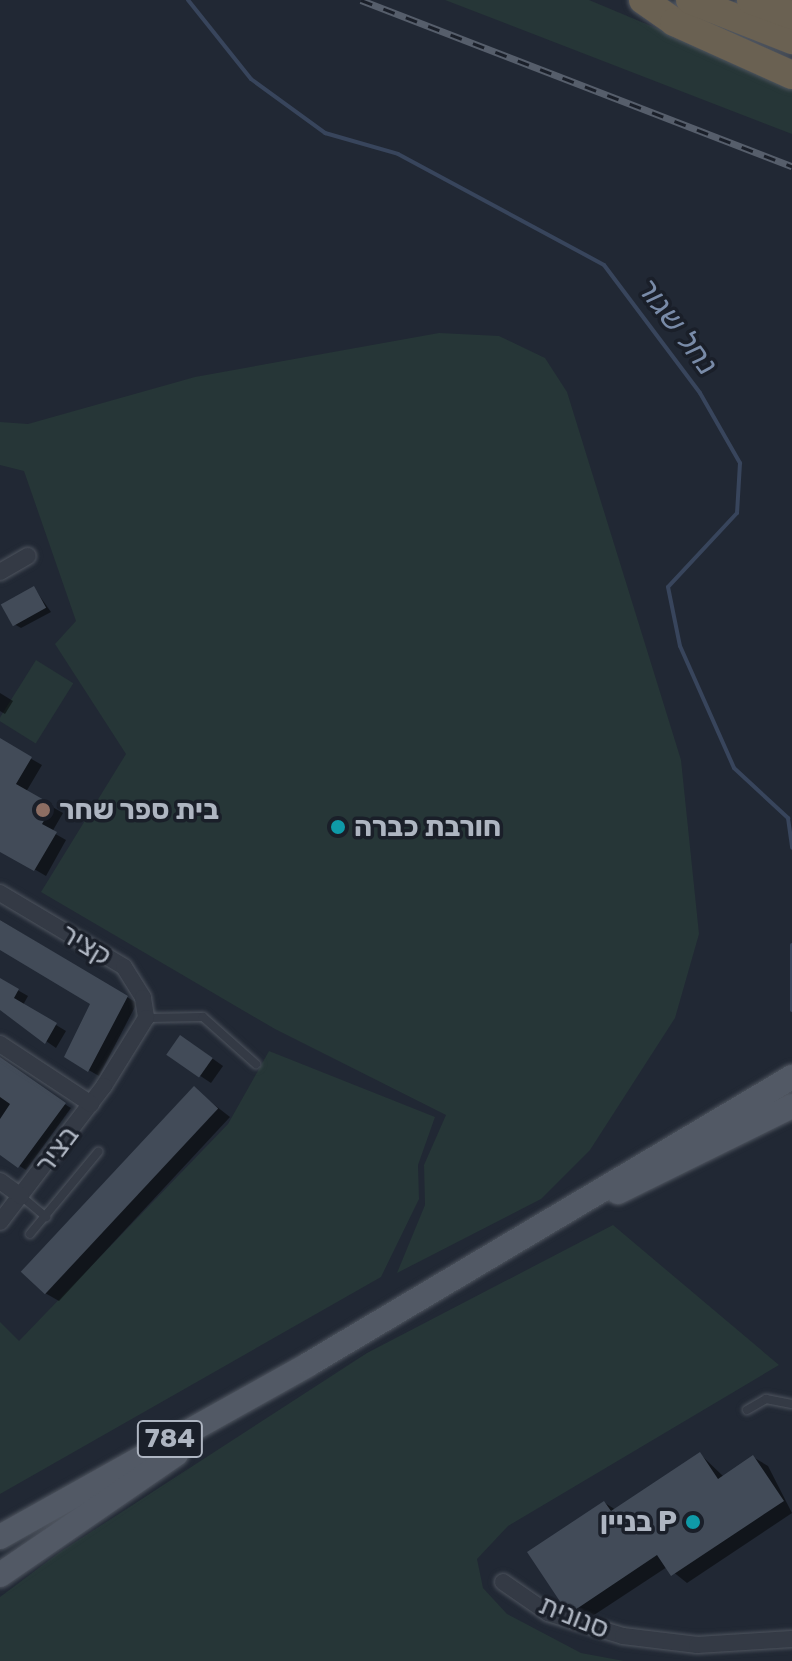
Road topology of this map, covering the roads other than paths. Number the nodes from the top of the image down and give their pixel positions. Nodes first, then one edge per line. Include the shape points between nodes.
1 (643, 0) edge
2 (690, 0) edge
3 (751, 0) edge
4 (792, 15) edge
5 (792, 40) edge
6 (792, 75) edge
7 (28, 556) dead end
8 (3, 565) edge
9 (0, 893) edge
10 (146, 1018) junction
11 (0, 1044) edge
12 (256, 1064) dead end
13 (792, 1077) edge
14 (91, 1104) junction
15 (792, 1106) edge
16 (98, 1152) dead end
17 (0, 1181) edge
18 (21, 1196) junction
19 (578, 1205) junction
20 (46, 1217) junction
21 (0, 1222) edge
22 (30, 1234) dead end
23 (309, 1364) junction
24 (792, 1404) edge
25 (747, 1410) dead end
26 (32, 1518) junction
27 (0, 1525) edge
28 (0, 1537) edge
29 (0, 1575) edge
30 (503, 1582) dead end
31 (792, 1639) edge

1 - 6 highway via 674,22
2 - 5 highway
3 - 4 highway
7 - 8 street
9 - 10 street, קציר via 124,967 143,998
10 - 12 lane via 203,1017
10 - 14 street
11 - 14 street
13 - 19 main road, 784
14 - 18 street, בציר
15 - 19 main road, 784 via 656,1179
16 - 20 lane, בציר
17 - 18 street
18 - 20 lane, בציר
18 - 21 street, בציר
19 - 23 main road, 784
20 - 22 lane, בציר
23 - 26 main road, 784
23 - 29 main road
24 - 25 lane via 766,1399
26 - 27 main road
26 - 28 main road, 784
30 - 31 street, סנונית via 548,1613 623,1636 697,1645

